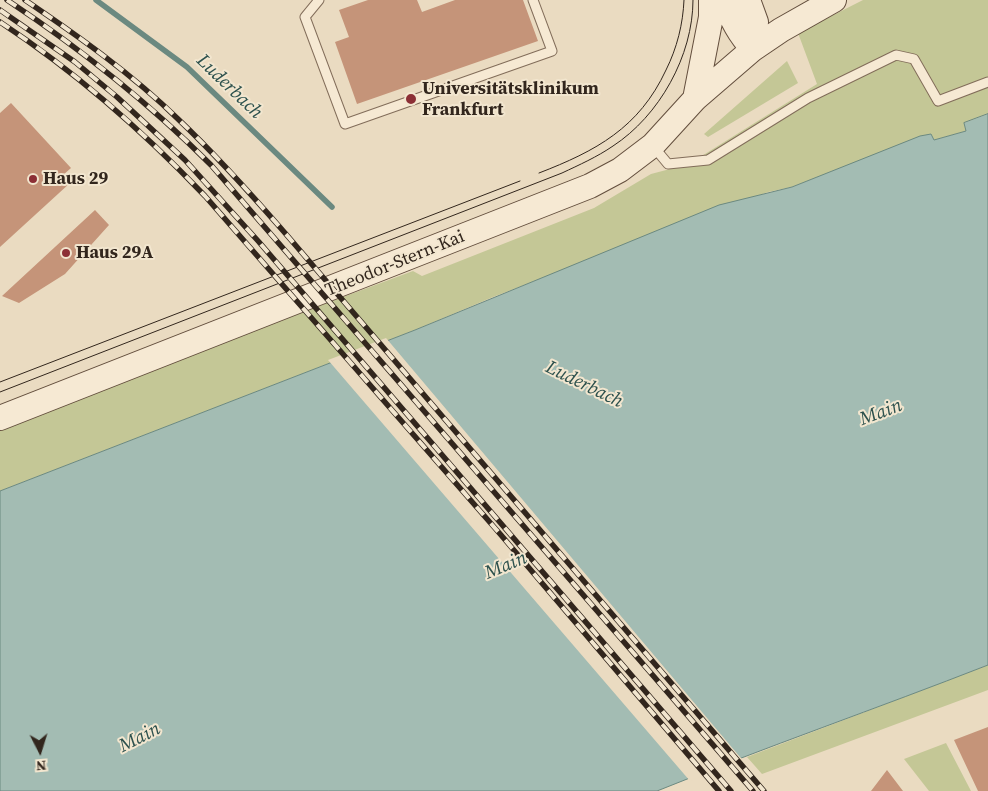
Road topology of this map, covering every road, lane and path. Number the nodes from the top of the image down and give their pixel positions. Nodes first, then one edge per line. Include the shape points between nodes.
1 (320, 0) edge
2 (534, 0) edge
3 (712, 0) edge
4 (725, 0) edge
5 (748, 0) edge
6 (834, 0) edge
7 (753, 50) junction
8 (988, 82) edge
9 (694, 99) junction
10 (653, 145) junction
11 (0, 418) edge

1 - 2 lane via 305,17 345,124 552,51
3 - 9 main road
4 - 7 main road via 730,18
5 - 7 main road via 756,22
6 - 7 main road, Theodor-Stern-Kai
7 - 9 main road, Theodor-Stern-Kai
8 - 10 lane via 938,101 914,58 896,55 808,98 708,160 668,164
9 - 10 main road, Theodor-Stern-Kai
10 - 11 main road, Theodor-Stern-Kai via 620,170 590,186

